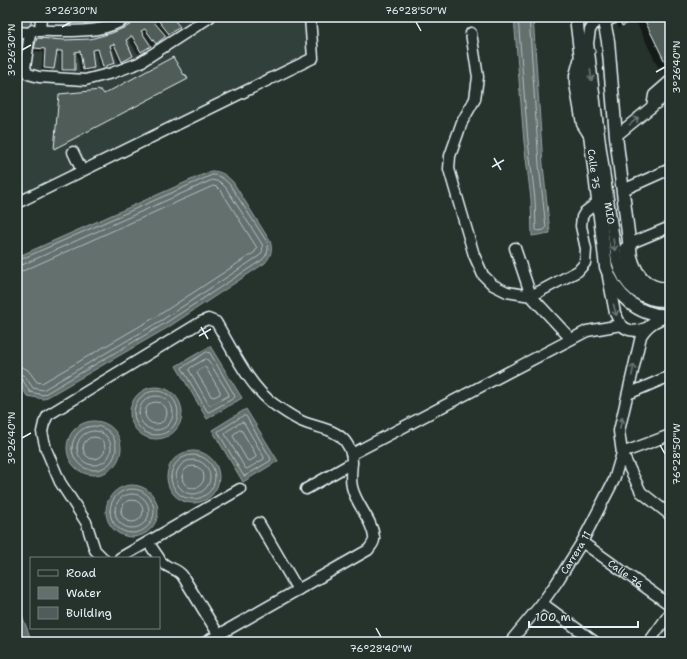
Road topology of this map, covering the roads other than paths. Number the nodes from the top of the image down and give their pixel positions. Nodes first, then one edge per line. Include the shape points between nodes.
1 (41, 17) edge
2 (128, 17) edge
3 (210, 17) edge
4 (310, 17) edge
5 (576, 17) edge
6 (616, 17) edge
7 (598, 19) edge
8 (196, 21) edge
9 (17, 32) edge
10 (35, 32) junction
11 (471, 32) dead end
12 (670, 81) edge
13 (670, 92) edge
14 (652, 106) junction
15 (616, 136) junction
16 (73, 152) dead end
17 (670, 169) edge
18 (82, 171) junction
19 (623, 190) junction
20 (598, 202) junction
21 (17, 203) edge
22 (670, 227) edge
23 (629, 244) junction
24 (515, 248) dead end
25 (606, 267) junction
26 (670, 288) edge
27 (670, 294) edge
28 (531, 296) junction
29 (670, 302) edge
30 (670, 315) edge
31 (621, 325) junction
32 (646, 328) junction
33 (571, 339) junction
34 (670, 376) edge
35 (628, 394) junction
36 (670, 435) edge
37 (622, 453) junction
38 (352, 458) junction
39 (240, 489) dead end
40 (306, 490) dead end
41 (670, 515) edge
42 (259, 522) dead end
43 (148, 542) junction
44 (582, 542) junction
45 (102, 557) edge
46 (122, 557) edge
47 (158, 557) edge
48 (160, 560) edge
49 (298, 590) junction
50 (542, 603) junction
51 (670, 605) edge
52 (670, 613) edge
53 (221, 638) edge
54 (206, 642) edge
55 (510, 642) edge
56 (595, 642) edge
57 (649, 642) edge

1 - 10 street
2 - 10 street via 122,22 104,28 86,31
3 - 8 street
4 - 18 street via 313,58
5 - 20 main road, Calle 75
6 - 7 street
7 - 15 main road via 608,41
7 - 27 street, MIO via 627,268 637,286 651,293
7 -> 29 street, MIO via 590,30 588,43 616,261 627,285 634,291 650,300
8 - 10 street via 139,63 85,80 28,74 25,68
9 - 10 street
11 - 28 street via 478,77 475,99 462,122 450,156 449,169 482,275 493,285 507,292
12 - 14 street via 654,95
13 - 14 street
15 -> 14 street
15 - 19 main road
16 - 18 street
17 - 19 street
18 - 21 street
19 - 23 main road
20 - 25 main road, Calle 75
20 - 28 street via 582,217 581,226 586,249 584,263 578,271
22 - 23 street
23 - 26 main road via 633,265 640,277 649,285
24 - 28 street
25 - 30 main road, Calle 75 via 620,294 638,308 656,315
25 -> 31 street via 615,313
28 - 33 street
30 - 32 street
31 - 32 street via 626,330 633,331
31 - 33 street via 587,331
35 -> 32 street via 638,346
33 - 38 street
34 - 35 street
37 -> 35 street via 620,432
36 - 37 street
37 - 41 street via 642,492
37 - 44 street, Carrera 11 via 614,480
38 - 40 street
38 - 45 street via 338,434 302,421 265,397 254,386 216,322 208,319 48,415 44,423 42,432 46,449 57,475 86,522 95,550
38 - 49 street via 352,489 373,530 374,541 368,550
39 - 43 street
42 - 49 street
43 - 46 street
43 - 47 street
44 - 50 street, Carrera 11
44 - 51 street, Calle 76
48 - 53 street via 162,564 182,575
49 - 53 street
50 - 55 street, Carrera 11
50 - 56 street
52 - 57 street
53 - 54 street

